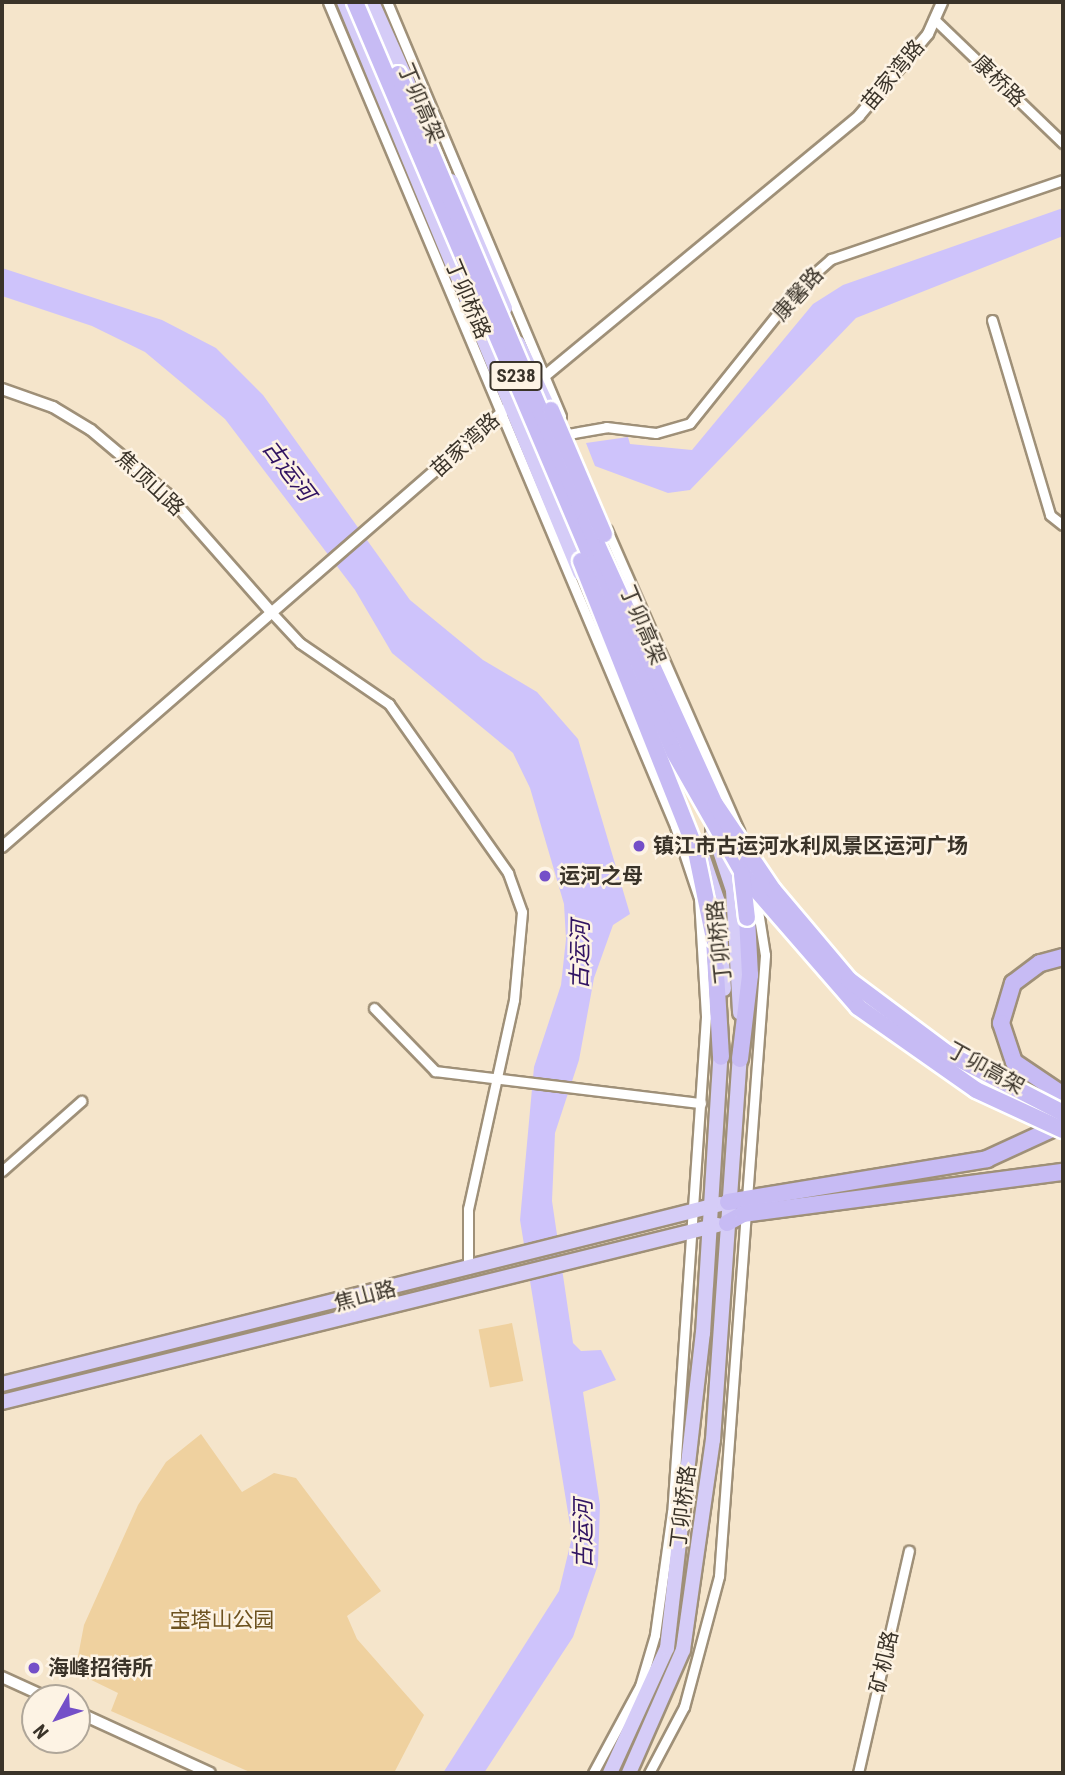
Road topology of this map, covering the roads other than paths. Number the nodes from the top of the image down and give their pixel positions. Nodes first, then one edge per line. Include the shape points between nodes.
1 (328, 2) edge
2 (344, 2) edge
3 (355, 2) edge
4 (365, 2) edge
5 (372, 2) edge
6 (387, 2) edge
7 (942, 2) edge
8 (934, 19) junction
9 (1063, 143) edge
10 (1063, 180) edge
11 (992, 320) dead end
12 (522, 360) junction
13 (541, 377) junction
14 (2, 389) edge
15 (507, 407) junction
16 (568, 434) junction
17 (550, 462) junction
18 (1063, 525) edge
19 (272, 613) junction
20 (680, 748) junction
21 (2, 847) edge
22 (1063, 957) edge
23 (374, 1008) dead end
24 (720, 1057) junction
25 (740, 1059) junction
26 (496, 1080) junction
27 (1063, 1095) edge
28 (81, 1101) dead end
29 (701, 1103) junction
30 (1063, 1113) edge
31 (1063, 1124) edge
32 (1063, 1130) edge
33 (2, 1171) edge
34 (1063, 1172) edge
35 (720, 1204) junction
36 (744, 1207) junction
37 (695, 1209) junction
38 (719, 1224) junction
39 (694, 1229) junction
40 (468, 1269) junction
41 (2, 1384) edge
42 (2, 1402) edge
43 (909, 1551) dead end
44 (2, 1676) edge
45 (21, 1685) edge
46 (91, 1718) edge
47 (210, 1773) edge
48 (593, 1773) edge
49 (610, 1773) edge
50 (629, 1773) edge
51 (649, 1773) edge
52 (859, 1773) edge

1 - 15 street
2 - 15 main road, 丁卯桥路 / S238
3 - 17 highway, 丁卯高架 / S238, bridge
4 - 12 highway, 丁卯高架 / S238, bridge
5 - 13 main road, 丁卯桥路 / S238
6 - 13 street
7 - 8 street, 苗家湾路
8 - 9 street, 康桥路
8 - 13 street, 苗家湾路 via 859,116
10 - 16 street, 康馨路 via 831,260 799,287 690,424 656,433 620,427
11 - 18 street via 1050,514
12 - 20 highway, 丁卯高架 / S238, bridge
12 - 25 highway, bridge via 561,429 729,815 747,918 750,975
13 - 15 street, 苗家湾路
13 - 16 street
13 - 25 main road, 丁卯桥路 / S238 via 733,890
14 - 19 street, 焦顶山路 via 91,429 167,494
15 - 19 street, 苗家湾路
15 - 24 main road, 丁卯桥路 / S238 via 718,902 724,993
15 - 29 street via 676,826 699,898 706,1017
16 - 36 street via 748,853 765,955
17 - 20 highway, 丁卯高架 / S238, bridge
17 - 24 highway, bridge via 570,536 695,847 714,939
19 - 21 street, 苗家湾路
19 - 26 street via 300,643 389,704 508,873 522,912 522,959
20 - 30 highway, 丁卯高架, bridge via 755,865 849,980 947,1054
20 - 32 highway, 丁卯高架, bridge via 746,878 834,985 936,1066
22 - 27 highway via 1026,971 1005,999 1000,1023 1014,1062
23 - 26 street via 435,1071
24 - 35 main road, 丁卯桥路 / S238
25 - 35 main road, 丁卯桥路 / S238
26 - 29 street
26 - 40 street via 467,1209
28 - 33 street
29 - 37 street
31 - 36 highway via 987,1159
34 - 36 highway
35 - 36 highway
35 - 37 main road, 焦山路
35 - 38 main road, 丁卯桥路 / S238
36 - 38 highway
36 - 51 street via 719,1576 684,1707
37 - 39 street
37 - 40 main road, 焦山路
38 - 39 main road, 焦山路
38 - 49 main road, 丁卯桥路 / S238 via 667,1648
38 - 50 main road, 丁卯桥路 / S238 via 713,1440 683,1650
39 - 42 main road, 焦山路
39 - 48 street via 672,1512 655,1635 640,1686
40 - 41 main road, 焦山路
43 - 52 street, 矿机路
44 - 45 street
46 - 47 street

